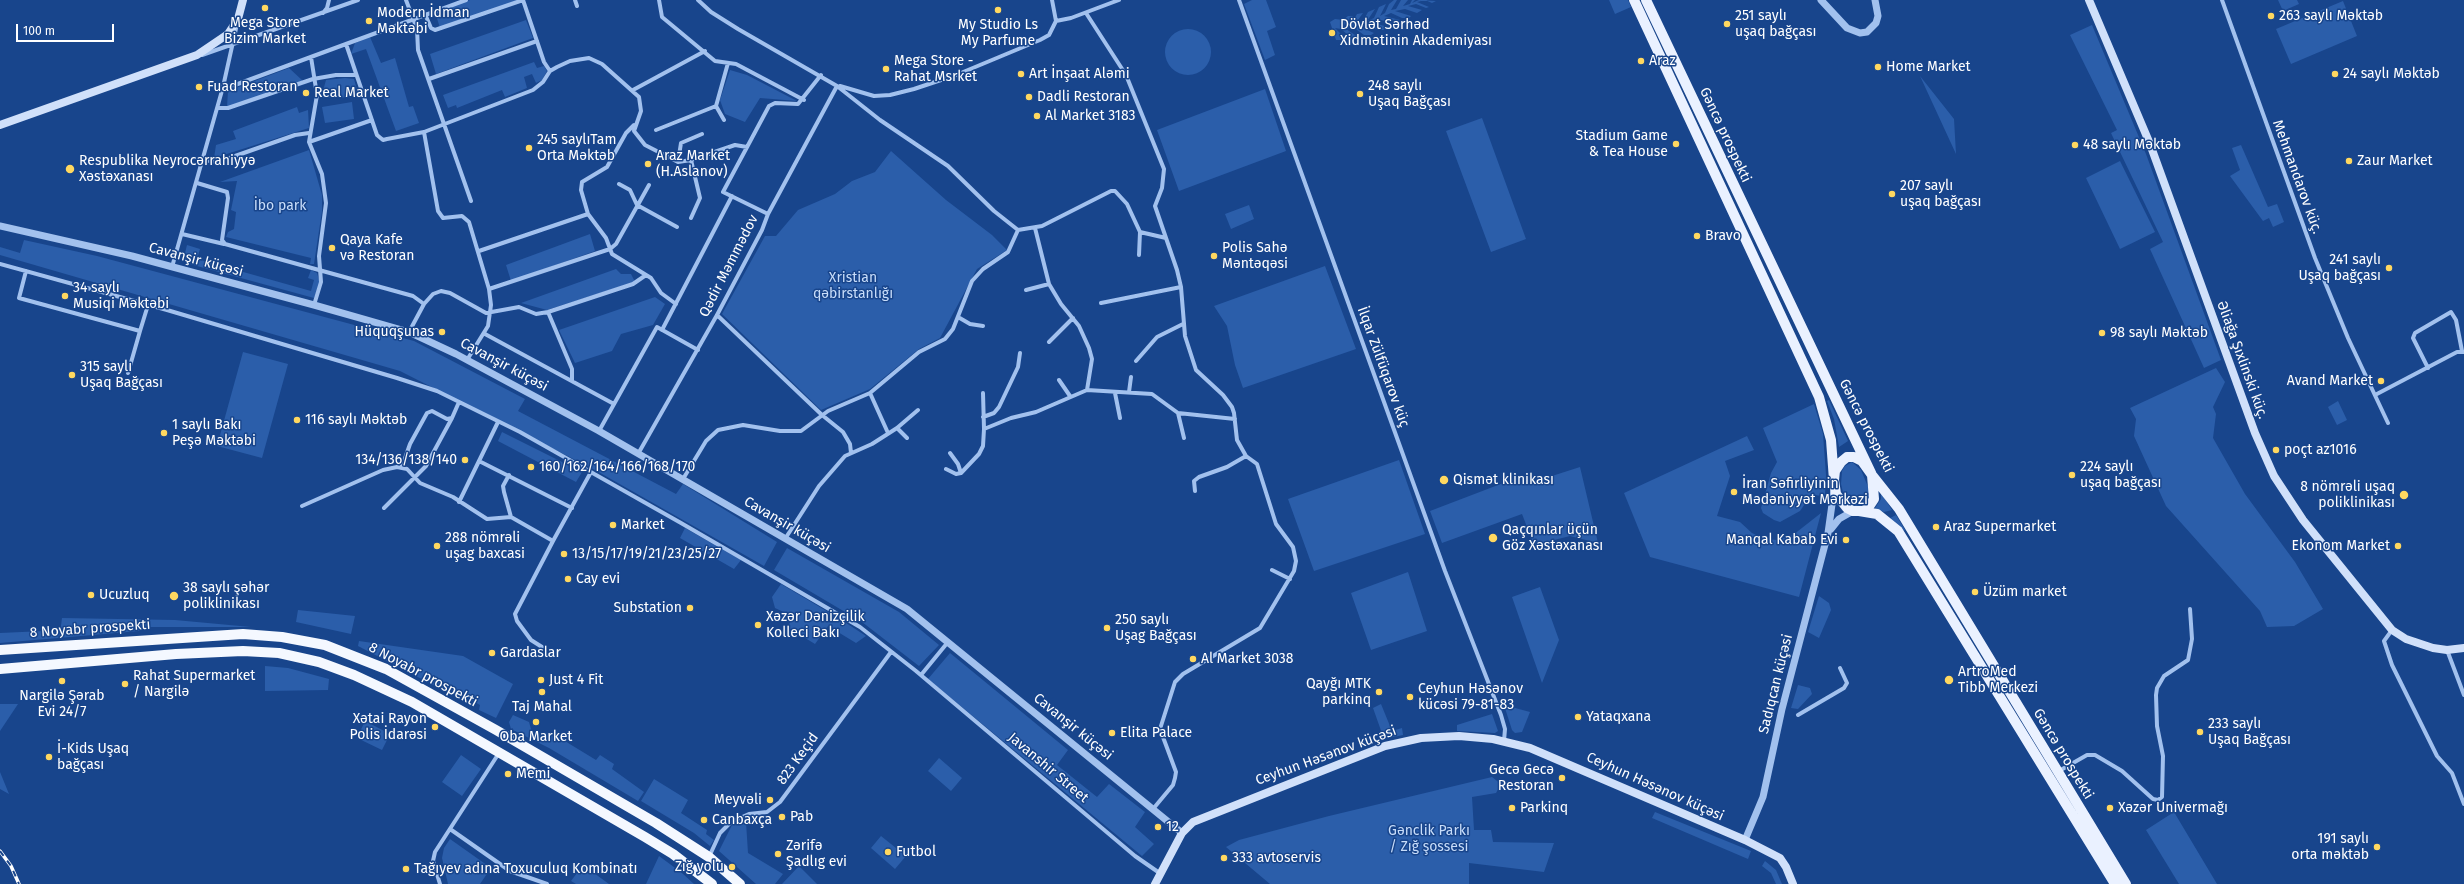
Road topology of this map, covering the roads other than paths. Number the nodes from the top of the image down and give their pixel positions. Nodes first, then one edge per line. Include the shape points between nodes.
1 (243, 0) edge
2 (329, 0) edge
3 (357, 0) edge
4 (406, 0) edge
5 (466, 0) edge
6 (523, 0) edge
7 (575, 0) edge
8 (659, 0) edge
9 (698, 0) edge
10 (1052, 0) edge
11 (1118, 0) edge
12 (1239, 0) edge
13 (1634, 0) edge
14 (1646, 0) edge
15 (1821, 0) edge
16 (1875, 0) edge
17 (2089, 0) edge
18 (2222, 0) edge
19 (577, 6) dead end
20 (1086, 13) junction
21 (321, 14) junction
22 (425, 14) junction
23 (413, 18) junction
24 (238, 19) junction
25 (1056, 21) junction
26 (537, 41) junction
27 (346, 44) junction
28 (233, 45) junction
29 (705, 51) junction
30 (311, 57) junction
31 (189, 58) junction
32 (728, 62) junction
33 (550, 71) junction
34 (356, 74) junction
35 (821, 75) junction
36 (313, 79) junction
37 (429, 79) junction
38 (837, 86) junction
39 (223, 87) junction
40 (633, 90) junction
41 (804, 100) junction
42 (716, 106) junction
43 (217, 108) junction
44 (372, 120) junction
45 (724, 120) dead end
46 (445, 124) junction
47 (634, 125) junction
48 (1, 126) edge
49 (656, 130) dead end
50 (424, 132) junction
51 (309, 133) junction
52 (702, 134) dead end
53 (309, 142) junction
54 (747, 147) junction
55 (203, 160) junction
56 (691, 160) junction
57 (678, 162) junction
58 (197, 183) junction
59 (619, 184) dead end
60 (649, 184) dead end
61 (732, 196) junction
62 (471, 201) dead end
63 (637, 205) junction
64 (588, 214) junction
65 (768, 214) junction
66 (691, 218) dead end
67 (0, 226) edge
68 (677, 228) dead end
69 (1034, 228) junction
70 (1018, 230) junction
71 (1140, 232) junction
72 (182, 234) junction
73 (1166, 238) junction
74 (224, 244) junction
75 (610, 249) junction
76 (479, 251) junction
77 (1139, 255) dead end
78 (0, 264) edge
79 (172, 267) junction
80 (320, 270) junction
81 (26, 271) junction
82 (646, 275) junction
83 (1049, 284) junction
84 (1181, 287) junction
85 (489, 289) junction
86 (1026, 290) dead end
87 (1101, 303) dead end
88 (424, 304) junction
89 (676, 304) junction
90 (148, 305) junction
91 (314, 305) junction
92 (548, 312) junction
93 (491, 314) junction
94 (717, 315) junction
95 (958, 317) junction
96 (1073, 318) junction
97 (1183, 324) junction
98 (983, 326) dead end
99 (662, 330) junction
100 (140, 331) junction
101 (409, 332) junction
102 (485, 334) junction
103 (1049, 342) dead end
104 (698, 350) junction
105 (2463, 351) edge
106 (1020, 353) dead end
107 (467, 360) junction
108 (1136, 361) dead end
109 (2428, 368) junction
110 (128, 373) dead end
111 (1131, 378) dead end
112 (1059, 380) dead end
113 (572, 381) junction
114 (1087, 390) junction
115 (1129, 392) junction
116 (870, 393) junction
117 (983, 393) dead end
118 (1115, 393) junction
119 (1070, 396) junction
120 (2375, 396) junction
121 (459, 402) junction
122 (614, 404) junction
123 (918, 410) dead end
124 (1178, 413) junction
125 (822, 415) junction
126 (983, 417) junction
127 (452, 418) junction
128 (1120, 418) dead end
129 (1235, 419) junction
130 (498, 422) junction
131 (2388, 423) dead end
132 (897, 428) junction
133 (984, 429) junction
134 (599, 431) junction
135 (888, 433) junction
136 (907, 438) dead end
137 (1184, 438) dead end
138 (851, 453) junction
139 (950, 453) dead end
140 (638, 454) junction
141 (1246, 456) junction
142 (479, 461) junction
143 (402, 467) junction
144 (946, 469) dead end
145 (591, 472) junction
146 (961, 473) junction
147 (509, 475) junction
148 (1872, 475) junction
149 (414, 478) junction
150 (683, 479) junction
151 (1834, 483) junction
152 (1195, 491) dead end
153 (459, 502) junction
154 (302, 506) dead end
155 (384, 508) dead end
156 (572, 508) junction
157 (1856, 511) junction
158 (511, 517) junction
159 (1828, 533) junction
160 (784, 539) junction
161 (553, 541) junction
162 (1272, 570) dead end
163 (1290, 579) junction
164 (2190, 610) dead end
165 (2392, 630) junction
166 (948, 641) junction
167 (542, 647) dead end
168 (2464, 648) edge
169 (0, 650) edge
170 (2447, 650) junction
171 (891, 652) junction
172 (0, 668) edge
173 (1840, 668) dead end
174 (921, 675) junction
175 (2464, 695) edge
176 (1798, 715) dead end
177 (1504, 741) junction
178 (500, 753) junction
179 (2057, 772) junction
180 (2464, 804) edge
181 (1153, 809) junction
182 (450, 829) junction
183 (1182, 833) junction
184 (1745, 840) junction
185 (709, 857) junction
186 (1162, 875) junction
187 (440, 884) edge
188 (547, 884) edge
189 (712, 884) edge
190 (740, 884) edge
191 (1155, 884) edge
192 (1793, 884) edge
193 (2115, 884) edge
194 (2126, 884) edge

1 - 24 main road
2 - 21 street via 328,8
3 - 21 street
4 - 23 street
5 - 22 street
6 - 22 street via 435,30 431,28
6 - 26 street
7 - 19 street
8 - 29 street via 662,17
9 - 35 street via 711,12 738,29
10 - 25 street
11 - 20 street
12 - 177 street, İlqar Zülfüqarov küç via 1445,571 1501,715 1505,729
13 - 151 main road, Gəncə prospekti via 1819,396 1831,440
14 - 148 main road, Gəncə prospekti
15 - 16 street via 1847,28 1860,33 1868,32 1876,23 1878,16
17 - 165 main road, Əliağa Şıxlinski küç. via 2150,144 2267,461 2303,520
18 - 120 street, Mehmandarov küç. via 2315,258
20 - 25 street
20 - 73 street via 1126,75 1159,155 1164,178 1155,206
21 - 28 street
22 - 23 street
23 - 27 street
23 - 37 street via 418,34 418,50
24 - 28 street
24 - 31 main road via 224,38
25 - 38 street via 1049,35 1040,40 956,75 914,89 874,96
26 - 33 street
26 - 37 street
27 - 30 street
27 - 34 street
28 - 31 street
28 - 39 street
29 - 32 street via 719,63
29 - 40 street
30 - 36 street
30 - 39 street
31 - 48 main road
32 - 41 street
32 - 42 street
33 - 40 street via 570,61 595,59
33 - 46 street via 543,82 533,90
34 - 36 street
34 - 44 street
35 - 38 street
35 - 41 street
36 - 43 street via 228,108
36 - 51 street via 317,95
37 - 46 street
38 - 65 street, Qədir Məmmədov
38 - 70 street via 880,120 948,166 994,211
39 - 43 street
40 - 47 street via 639,97 641,107
41 - 54 street via 795,105 772,103
42 - 45 street
42 - 49 street
43 - 55 street
44 - 50 street via 377,135 383,140
44 - 53 street
46 - 50 street
46 - 62 street
47 - 57 street via 636,135 645,145
47 - 64 street via 626,133 607,167 582,182 581,190
50 - 76 street via 438,210 443,218 466,218
51 - 53 street
51 - 55 street via 295,135 218,162
52 - 57 street via 681,143
53 - 80 street via 322,174 326,203
54 - 56 street via 735,144
54 - 61 street via 723,192
55 - 58 street
56 - 57 street
56 - 66 street via 700,198
58 - 72 street
58 - 74 street via 227,192 222,240
59 - 63 street via 630,190
60 - 63 street
61 - 65 street
61 - 89 street
63 - 68 street
63 - 75 street via 616,244
64 - 75 street via 606,238
64 - 76 street
65 - 94 street, Qədir Məmmədov
67 - 79 street, Cavanşir küçəsi
69 - 70 street
69 - 71 street via 1115,191 1127,204
69 - 83 street
70 - 95 street via 1008,252 972,281
71 - 73 street
71 - 77 street
72 - 74 street
72 - 79 street
73 - 84 street
74 - 80 street
75 - 82 street via 616,257
75 - 85 street
76 - 85 street
78 - 81 street
79 - 91 street, Cavanşir küçəsi
80 - 88 street via 413,296
80 - 91 street via 320,290
81 - 90 street
81 - 100 street via 19,298
82 - 89 street via 653,280 661,293
82 - 92 street via 633,284
83 - 86 street
83 - 96 street via 1060,304
84 - 87 street
84 - 97 street
85 - 93 street
88 - 93 street via 433,294 441,291
88 - 101 street
89 - 99 street
90 - 100 street
90 - 121 street via 397,378 437,391
91 - 101 street, Cavanşir küçəsi
92 - 93 street via 536,314 515,307
92 - 113 street via 572,369
93 - 102 street
94 - 104 street, Qədir Məmmədov
94 - 125 street
95 - 98 street via 970,324
95 - 116 street via 945,339 919,352
96 - 103 street
96 - 114 street via 1082,331 1091,354
97 - 108 street via 1157,337
97 - 129 street via 1196,370 1223,395 1232,407
99 - 104 street
99 - 122 street via 657,327
100 - 110 street
101 - 107 street, Cavanşir küçəsi
102 - 107 street
102 - 113 street
104 - 140 street, Qədir Məmmədov
105 - 109 street
105 - 109 street via 2456,320 2451,312 2415,333 2413,338
106 - 126 street via 1018,367 999,407 994,413
107 - 134 street, Cavanşir küçəsi
109 - 120 street
111 - 115 street
112 - 119 street
113 - 122 street
114 - 118 street
114 - 119 street
115 - 118 street
115 - 124 street via 1152,394
116 - 125 street
116 - 135 street
117 - 126 street
118 - 128 street
119 - 133 street via 1036,412 1011,418
120 - 131 street, Mehmandarov küç.
121 - 127 street
121 - 130 street
122 - 134 street
123 - 132 street
124 - 129 street
124 - 137 street
125 - 138 street via 847,435
125 - 150 street via 801,431 780,431 743,425 718,430 706,441
126 - 133 street
127 - 143 street via 447,419 432,411 427,413 410,444
127 - 149 street via 426,466
129 - 141 street via 1237,440
130 - 142 street
130 - 145 street
132 - 135 street
132 - 136 street
133 - 146 street via 983,446 979,454
134 - 140 street, Cavanşir küçəsi
135 - 138 street via 872,444
138 - 160 street via 836,464
139 - 146 street
140 - 150 street, Cavanşir küçəsi
141 - 152 street via 1227,467 1199,477 1194,481
141 - 163 street via 1257,464 1276,524 1293,547 1296,561
142 - 147 street
142 - 153 street
143 - 149 street
143 - 154 street via 383,470
144 - 146 street via 956,474
145 - 156 street
145 - 171 street via 860,627
147 - 156 street
147 - 158 street via 503,486
148 - 151 main road via 1862,461 1850,456 1837,466
148 - 157 main road via 1874,499 1868,508
148 - 179 main road, Gəncə prospekti via 1899,509
149 - 153 street
149 - 155 street
150 - 160 street, Cavanşir küçəsi
151 - 157 main road via 1843,505
151 - 159 street, Sadıqcan küçəsi
153 - 158 street via 487,520
156 - 161 street
157 - 159 street via 1839,519
157 - 193 main road, Gəncə prospekti via 1877,514 1898,531
158 - 161 street
159 - 184 street, Sadıqcan küçəsi via 1782,709 1763,797
160 - 166 street, Cavanşir küçəsi via 907,609
161 - 167 street via 515,614 531,640
162 - 163 street
163 - 181 street via 1260,628 1183,674 1176,682 1160,729 1176,772 1175,778 1173,785
164 - 179 street via 2190,655 2184,665 2164,676 2157,688 2157,726 2163,756 2162,796 2158,800 2153,799 2122,771 2095,755 2087,755
165 - 170 main road, Əliağa Şıxlinski küç. via 2420,644
165 - 180 street via 2384,642 2392,665 2436,756 2452,773
166 - 174 street
166 - 181 street, Cavanşir küçəsi
168 - 170 main road, Əliağa Şıxlinski küç.
169 - 185 highway, 8 Noyabr prospekti via 229,634 282,637 325,645 386,669 421,688 656,823
170 - 175 street
171 - 174 street
171 - 185 street, 823 Keçid via 780,802 767,812 749,814 731,822 720,833
172 - 178 highway via 242,651 301,657 337,667 380,686
173 - 176 street via 1847,683 1844,688
174 - 186 street, Javanshir Street via 1135,856
177 - 183 main road, Ceyhun Həsənov küçəsi via 1446,736 1408,740 1385,746 1210,814 1193,822
177 - 184 main road, Ceyhun Həsənov küçəsi via 1530,748
178 - 182 street
178 - 189 highway via 673,854
179 - 194 main road, Gəncə prospekti
181 - 183 street, Cavanşir küçəsi
182 - 187 street via 434,856
182 - 188 street via 510,871
183 - 186 main road, Ceyhun Həsənov küçəsi
184 - 192 main road, Ceyhun Həsənov küçəsi via 1770,852 1784,863
185 - 190 highway, 8 Noyabr prospekti
186 - 191 main road, Ceyhun Həsənov küçəsi

